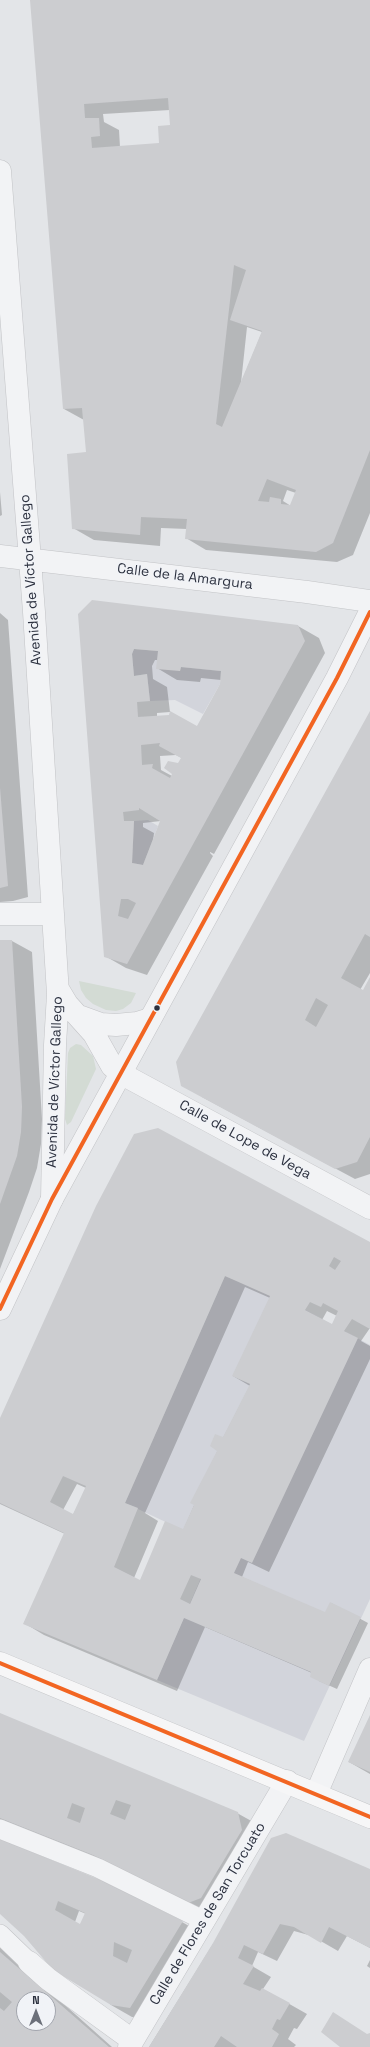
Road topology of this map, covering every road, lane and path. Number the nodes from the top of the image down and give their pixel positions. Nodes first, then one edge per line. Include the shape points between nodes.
1 (0, 171) edge
2 (0, 556) edge
3 (30, 559) junction
4 (370, 601) edge
5 (370, 612) edge
6 (0, 914) edge
7 (53, 914) junction
8 (58, 989) junction
9 (79, 1016) junction
10 (150, 1019) junction
11 (120, 1073) junction
12 (52, 1199) junction
13 (369, 1205) edge
14 (0, 1309) edge
15 (0, 1663) edge
16 (370, 1669) edge
17 (287, 1781) junction
18 (316, 1794) junction
19 (370, 1817) edge
20 (0, 1829) edge
21 (205, 1921) junction
22 (0, 1934) edge
23 (29, 1962) joint
24 (131, 2044) edge

1 - 3 street, Avenida de Víctor Gallego
2 - 3 street, Calle de la Amargura
3 - 4 street, Calle de la Amargura
3 - 7 street, Avenida de Víctor Gallego
5 - 10 street via 337,678
6 - 7 street
7 - 8 street, Avenida de Víctor Gallego
8 - 9 street, Avenida de Víctor Gallego via 67,1004
8 - 12 street, Avenida de Víctor Gallego
9 - 10 street, Avenida de Víctor Gallego via 94,1023 116,1026
9 - 11 street, Avenida de Víctor Gallego
10 - 11 street
11 - 12 street, Avenida de Víctor Gallego
11 - 13 street, Calle de Lope de Vega
12 - 14 street, Avenida de Víctor Gallego
15 - 17 main road
16 - 18 street
17 - 18 main road
17 - 21 street, Calle de Flores de San Torcuato
18 - 19 main road
20 - 21 street via 98,1868
21 - 24 street, Calle de Flores de San Torcuato
22 - 23 street
23 - 24 street

